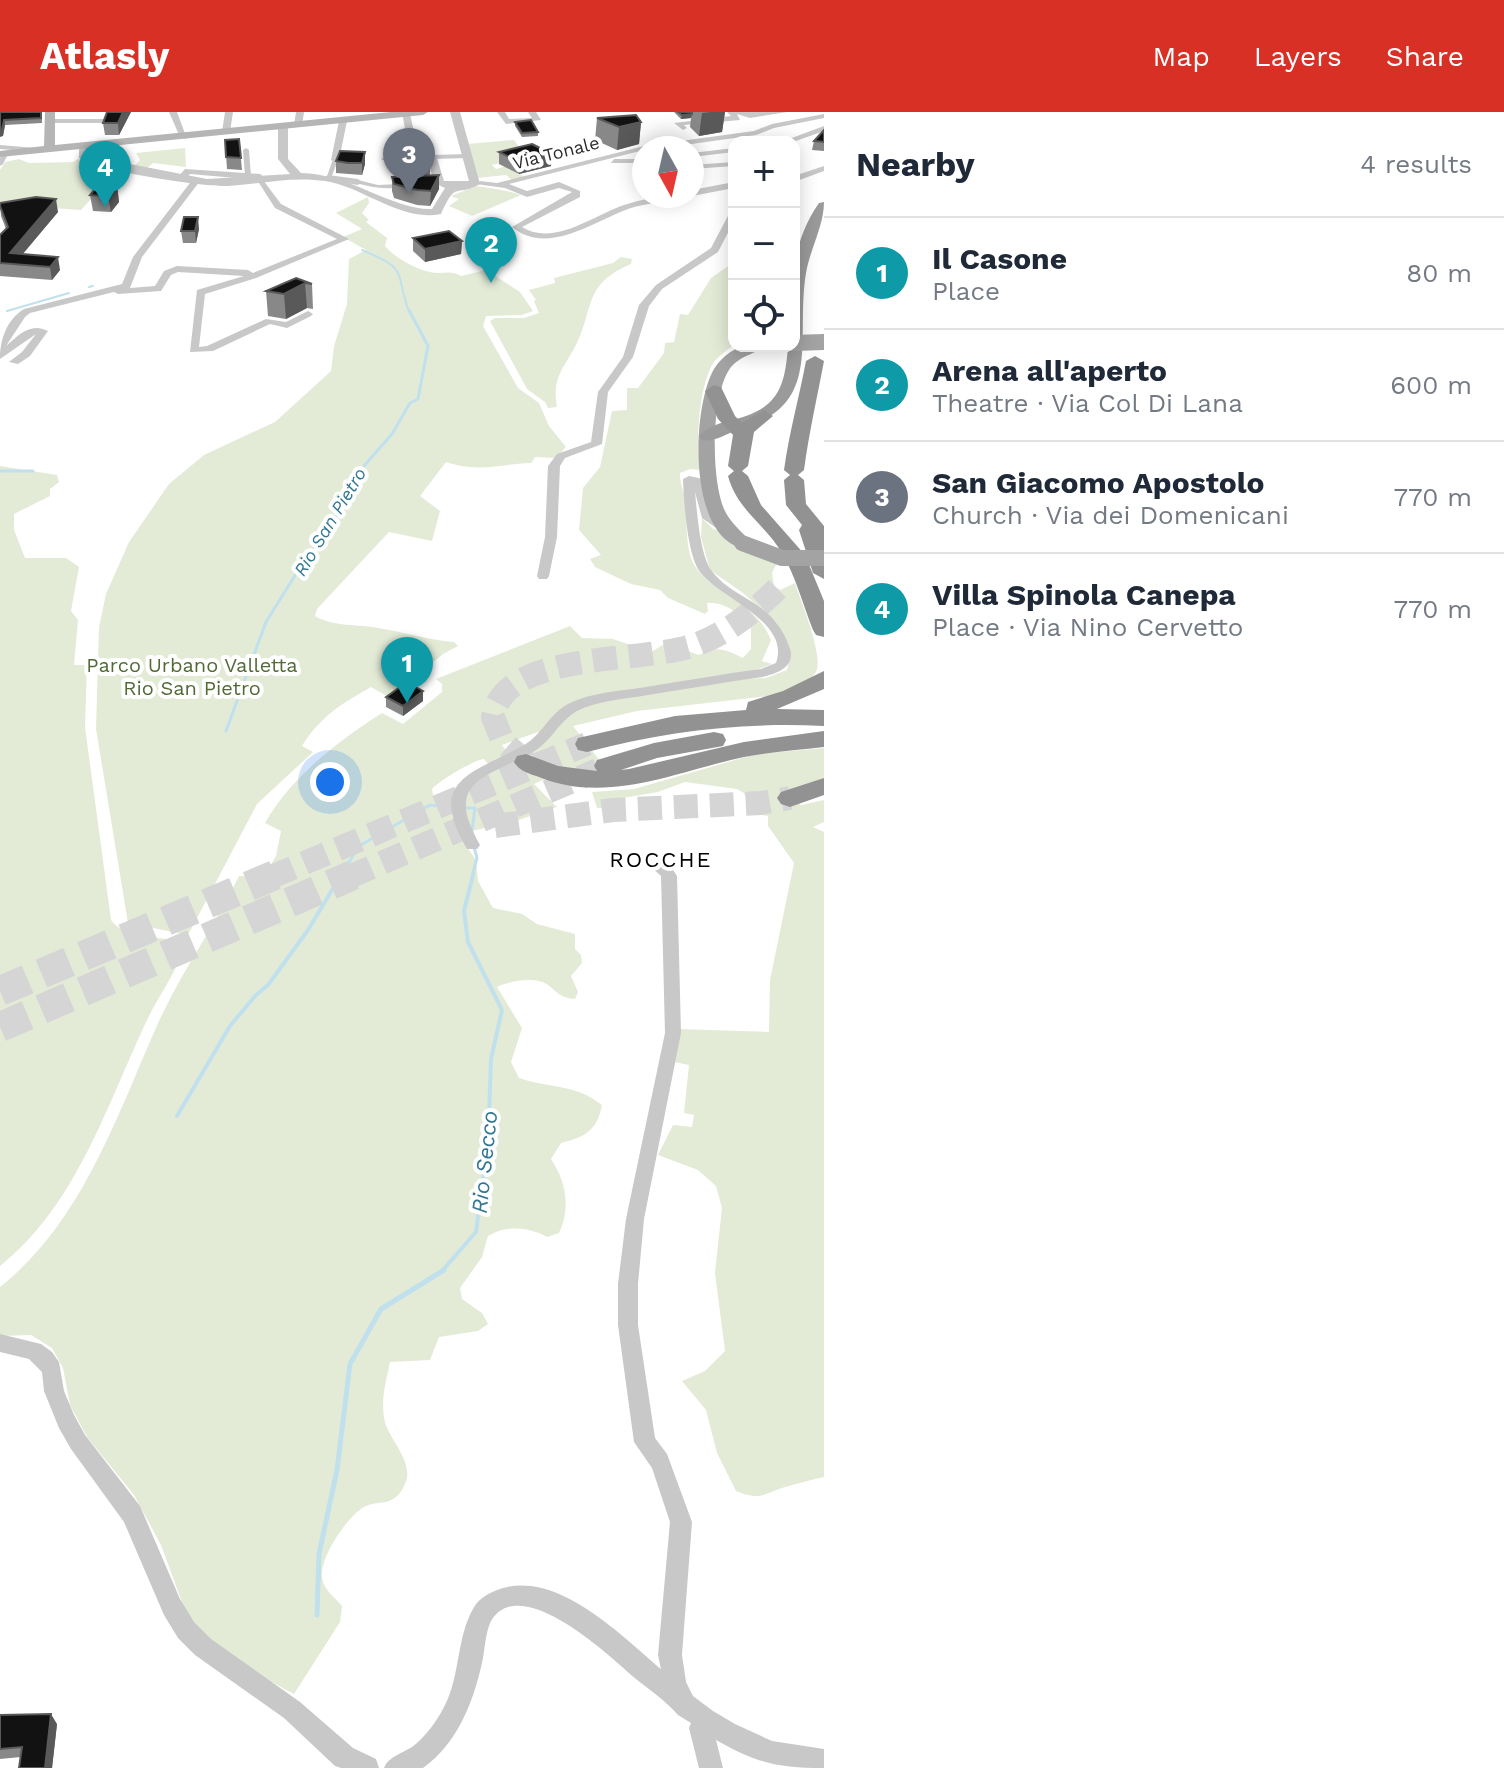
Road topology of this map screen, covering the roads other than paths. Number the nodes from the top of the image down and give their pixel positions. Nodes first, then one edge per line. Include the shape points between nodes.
1 (173, 112) edge
2 (229, 112) edge
3 (300, 112) edge
4 (423, 112) edge
5 (455, 112) edge
6 (501, 112) edge
7 (532, 112) edge
8 (783, 112) edge
9 (404, 113) edge
10 (736, 114) edge
11 (50, 116) edge
12 (107, 116) edge
13 (824, 116) edge
14 (348, 118) edge
15 (298, 125) junction
16 (283, 127) junction
17 (683, 128) dead end
18 (824, 128) edge
19 (226, 132) junction
20 (695, 133) dead end
21 (184, 137) junction
22 (800, 137) edge
23 (704, 140) edge
24 (102, 145) junction
25 (84, 146) junction
26 (43, 150) junction
27 (246, 150) dead end
28 (632, 151) edge
29 (728, 151) edge
30 (704, 154) edge
31 (1, 155) edge
32 (467, 156) junction
33 (415, 157) junction
34 (432, 157) junction
35 (385, 159) dead end
36 (335, 160) joint
37 (632, 162) edge
38 (623, 163) junction
39 (728, 164) edge
40 (704, 166) edge
41 (824, 168) edge
42 (632, 170) edge
43 (184, 174) junction
44 (550, 174) junction
45 (297, 175) junction
46 (800, 177) edge
47 (328, 178) junction
48 (257, 179) junction
49 (196, 181) junction
50 (358, 182) joint
51 (478, 184) junction
52 (404, 186) edge
53 (452, 186) junction
54 (728, 186) edge
55 (704, 191) edge
56 (632, 206) edge
57 (824, 206) edge
58 (728, 224) edge
59 (824, 228) edge
60 (253, 276) junction
61 (116, 291) junction
62 (308, 314) dead end
63 (824, 342) edge
64 (800, 343) edge
65 (0, 347) edge
66 (740, 352) edge
67 (0, 356) edge
68 (14, 362) dead end
69 (819, 368) edge
70 (714, 391) junction
71 (816, 395) edge
72 (764, 416) joint
73 (736, 429) junction
74 (708, 436) junction
75 (807, 521) junction
76 (736, 537) junction
77 (824, 539) edge
78 (787, 545) junction
79 (824, 558) edge
80 (824, 573) edge
81 (543, 576) dead end
82 (783, 580) tunnel mouth
83 (824, 630) edge
84 (824, 678) edge
85 (824, 718) edge
86 (661, 726) junction
87 (824, 737) edge
88 (587, 744) tunnel mouth
89 (526, 762) tunnel mouth
90 (606, 766) tunnel mouth
91 (824, 786) edge
92 (790, 798) tunnel mouth
93 (472, 845) dead end
94 (660, 868) dead end
95 (0, 1343) edge
96 (695, 1714) junction
97 (824, 1761) edge
98 (367, 1768) edge
99 (396, 1768) edge
100 (711, 1768) edge

1 - 21 street
2 - 19 street
3 - 15 street
4 - 9 main road
5 - 32 street
6 - 7 street via 506,122 537,120
8 - 10 street
9 - 14 main road
9 - 33 street
10 - 17 street via 678,123
10 - 20 street via 743,126
11 - 12 street
11 - 26 main road
12 - 24 street via 100,130
13 - 23 street, Via Tonale
14 - 15 main road
14 - 36 street
15 - 16 main road
16 - 19 main road
16 - 45 street via 283,159
18 - 22 street
19 - 21 main road
21 - 24 main road
24 - 25 main road
25 - 26 main road
25 - 43 street via 84,158 138,172
26 - 31 main road
27 - 48 street
28 - 44 street, Via Tonale
29 - 30 street
32 - 34 street
32 - 51 street
33 - 34 street
33 - 35 street
34 - 53 street via 435,183
36 - 47 street
37 - 38 street
38 - 42 street
38 - 44 street via 606,160
39 - 40 street
41 - 46 street
43 - 48 street
43 - 49 street
44 - 51 street, Via Tonale
45 - 47 street
45 - 48 street
47 - 50 street
47 - 53 street via 424,214 437,212
48 - 49 street
48 - 60 street via 278,206 344,239
49 - 61 street via 138,257 128,285
50 - 52 street
51 - 53 street
51 - 56 street via 527,194 559,185 578,193 516,227 549,237
54 - 55 street
57 - 72 highway via 800,264 790,379 779,404
58 - 81 street via 715,250 659,287 644,305 628,357 603,392 599,438 590,447 561,456 554,466 551,537
59 - 69 highway via 809,283
60 - 61 street via 177,269 167,273 158,289
60 - 62 street via 200,292 194,350 209,349 269,321 287,325
61 - 65 street via 27,311
63 - 64 main road, bridge
66 - 70 main road via 723,366
67 - 68 street via 30,331 43,331
69 - 71 highway
70 - 73 highway
70 - 74 main road
71 - 75 highway via 801,417 794,475 796,505
72 - 73 highway
73 - 74 highway
73 - 78 highway via 740,491
74 - 76 main road via 714,504
75 - 77 highway
75 - 80 highway
76 - 79 main road, bridge via 762,553 786,559
76 - 93 street via 706,516 699,481 689,479 702,565 769,620 785,651 780,667 597,699 559,715 537,743 474,774 463,785 457,809
78 - 82 highway
78 - 83 highway
84 - 86 highway via 790,698
85 - 86 highway via 734,718
86 - 88 highway
87 - 89 highway via 606,781 566,778
87 - 90 highway via 703,742
91 - 92 highway
94 - 96 street via 669,876 673,1033 635,1219 628,1325 645,1442 660,1461 681,1522 670,1655 675,1683
95 - 98 street via 34,1351 52,1369 66,1421 132,1514 186,1630 292,1710 344,1757
96 - 97 street via 773,1756
96 - 99 street via 579,1619 553,1602 520,1594 490,1604 482,1615 445,1730 430,1751
96 - 100 street

